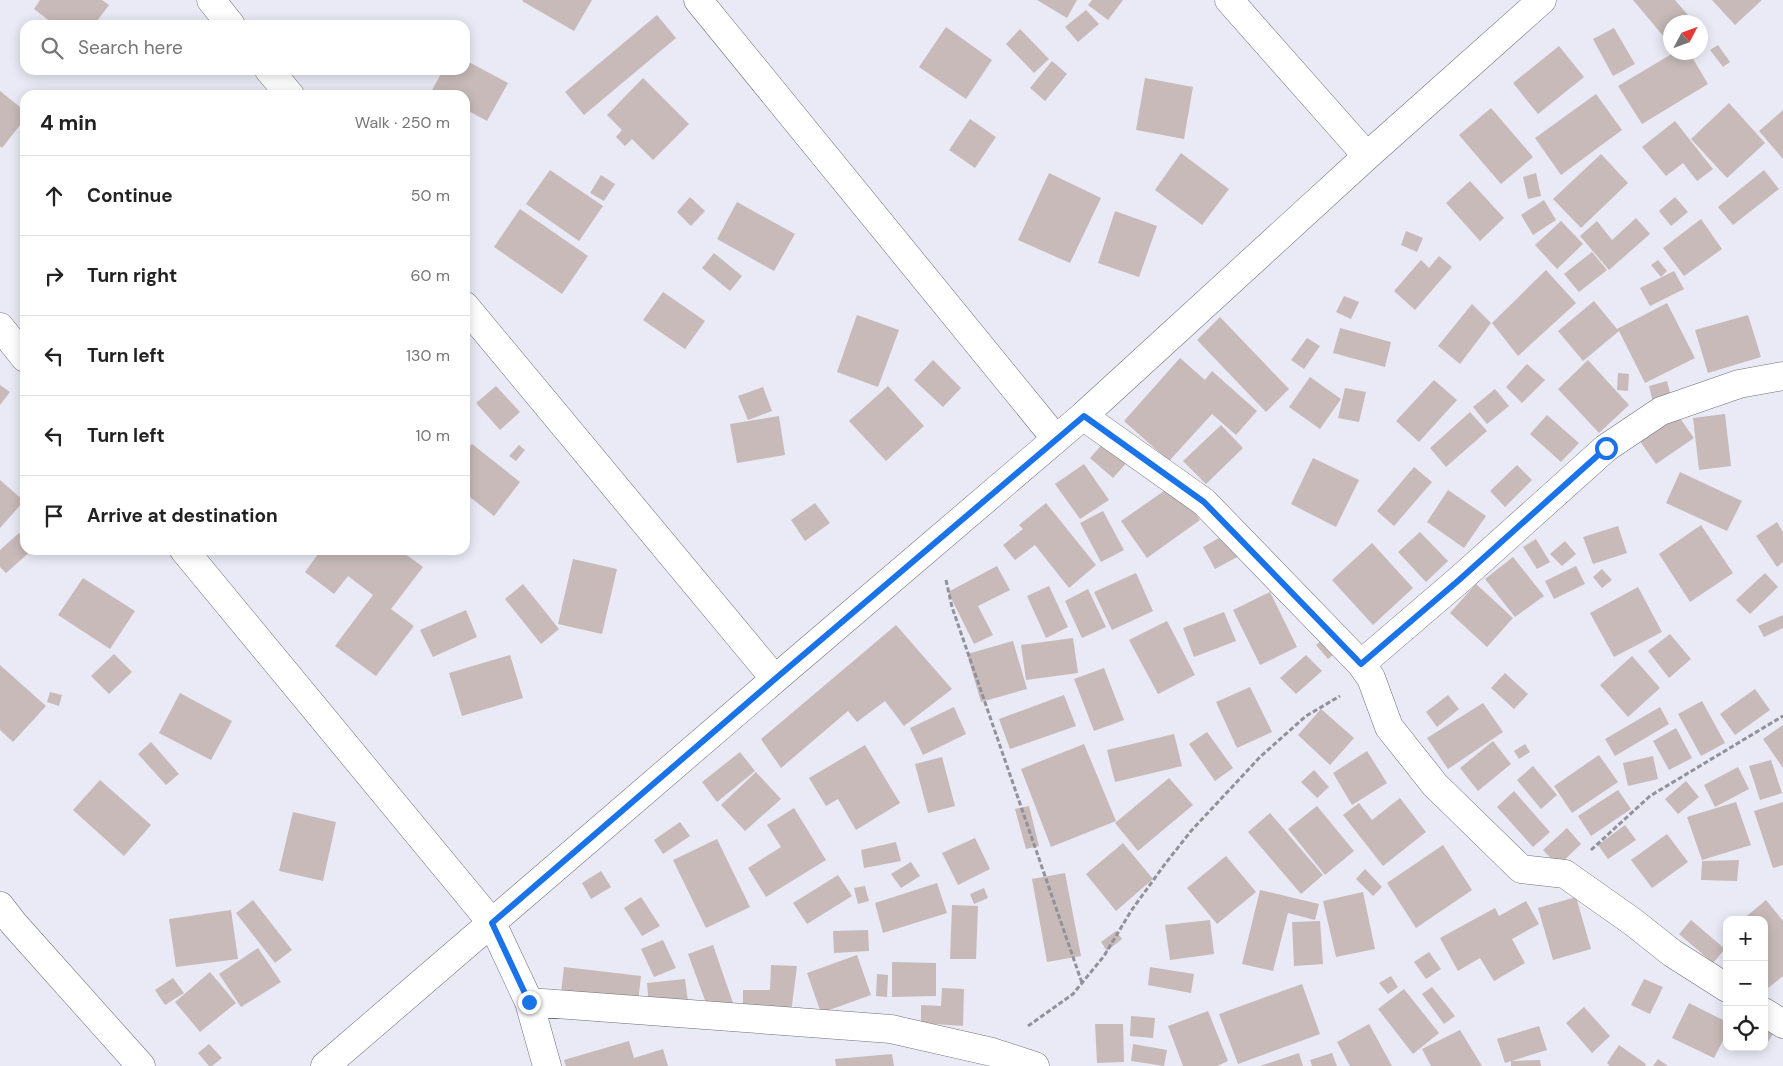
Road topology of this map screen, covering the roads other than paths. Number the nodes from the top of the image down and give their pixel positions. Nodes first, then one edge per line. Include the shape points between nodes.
1 (211, 0) edge
2 (698, 0) edge
3 (1229, 0) edge
4 (1542, 0) edge
5 (227, 20) edge
6 (273, 75) edge
7 (286, 90) edge
8 (1367, 156) junction
9 (470, 312) edge
10 (0, 327) edge
11 (20, 352) edge
12 (1783, 376) edge
13 (1084, 416) junction
14 (1056, 439) junction
15 (188, 555) edge
16 (1366, 671) junction
17 (775, 679) junction
18 (0, 906) edge
19 (492, 923) junction
20 (1723, 985) edge
21 (529, 1002) junction
22 (1768, 1015) edge
23 (1783, 1024) edge
24 (141, 1066) edge
25 (325, 1066) edge
26 (547, 1066) edge
27 (1035, 1066) edge

1 - 5 street
2 - 14 street
3 - 8 street
4 - 8 street
6 - 7 street
8 - 13 street
9 - 17 street
10 - 11 street
12 - 16 street via 1739,384 1661,411 1606,448 1459,580
13 - 14 street
13 - 16 street via 1204,502
14 - 17 street
15 - 19 street
16 - 20 street via 1389,727 1435,785 1521,869 1565,874
17 - 19 street
18 - 24 street
19 - 21 street
19 - 25 street
21 - 26 street
21 - 27 street via 891,1029 992,1052
22 - 23 street

